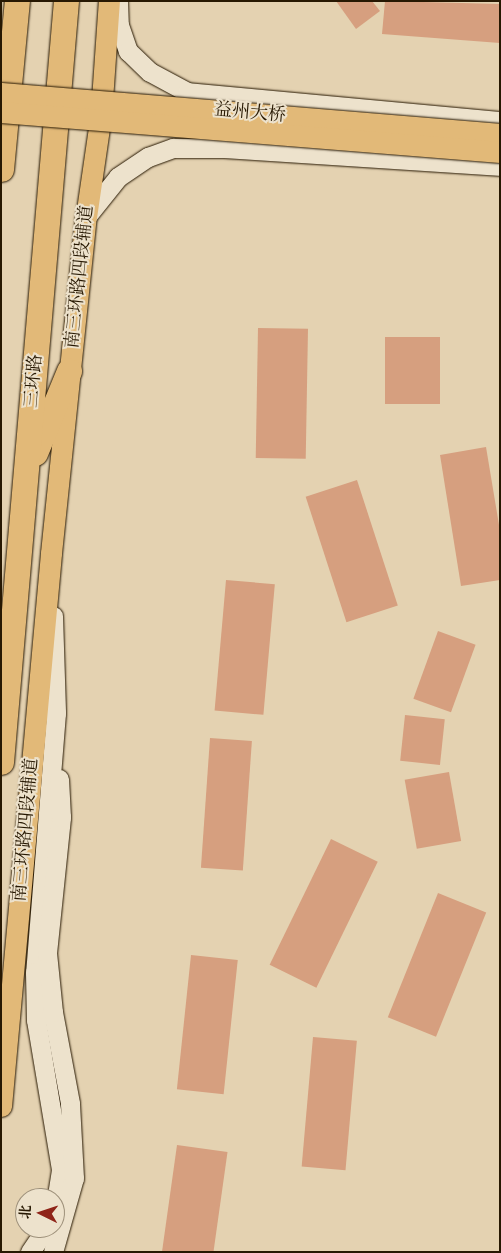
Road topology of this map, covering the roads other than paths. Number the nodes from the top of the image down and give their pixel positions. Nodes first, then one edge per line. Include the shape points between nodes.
1 (17, 1) edge
2 (66, 1) edge
3 (109, 1) edge
4 (118, 1) edge
5 (1, 93) edge
6 (1, 112) edge
7 (500, 121) edge
8 (500, 134) edge
9 (500, 152) edge
10 (500, 166) edge
11 (1, 169) edge
12 (86, 216) junction
13 (69, 371) junction
14 (26, 474) junction
15 (50, 554) junction
16 (56, 713) junction
17 (1, 762) edge
18 (1, 1106) edge
19 (58, 1188) edge
20 (39, 1238) edge
21 (30, 1252) edge
22 (53, 1252) edge

1 - 11 highway
2 - 14 highway, 三环路
3 - 12 main road, 南三环路四段辅道 via 101,114
4 - 7 main road via 119,25 128,50 150,72 187,92
5 - 8 main road, 益州大桥, bridge
6 - 9 main road, 益州大桥, bridge
10 - 12 main road via 222,148 173,148 148,157 118,177
12 - 13 main road, 南三环路四段辅道
13 - 14 highway
13 - 15 main road, 南三环路四段辅道
14 - 17 highway, 三环路
15 - 16 main road, 南三环路四段辅道
15 - 18 main road, 南三环路四段辅道
16 - 19 main road, 南三环路四段辅道 via 34,972 36,1020 61,1170
16 - 22 main road, 南三环路四段辅道 via 62,817 47,953 53,1012 70,1103 74,1178
20 - 21 main road

